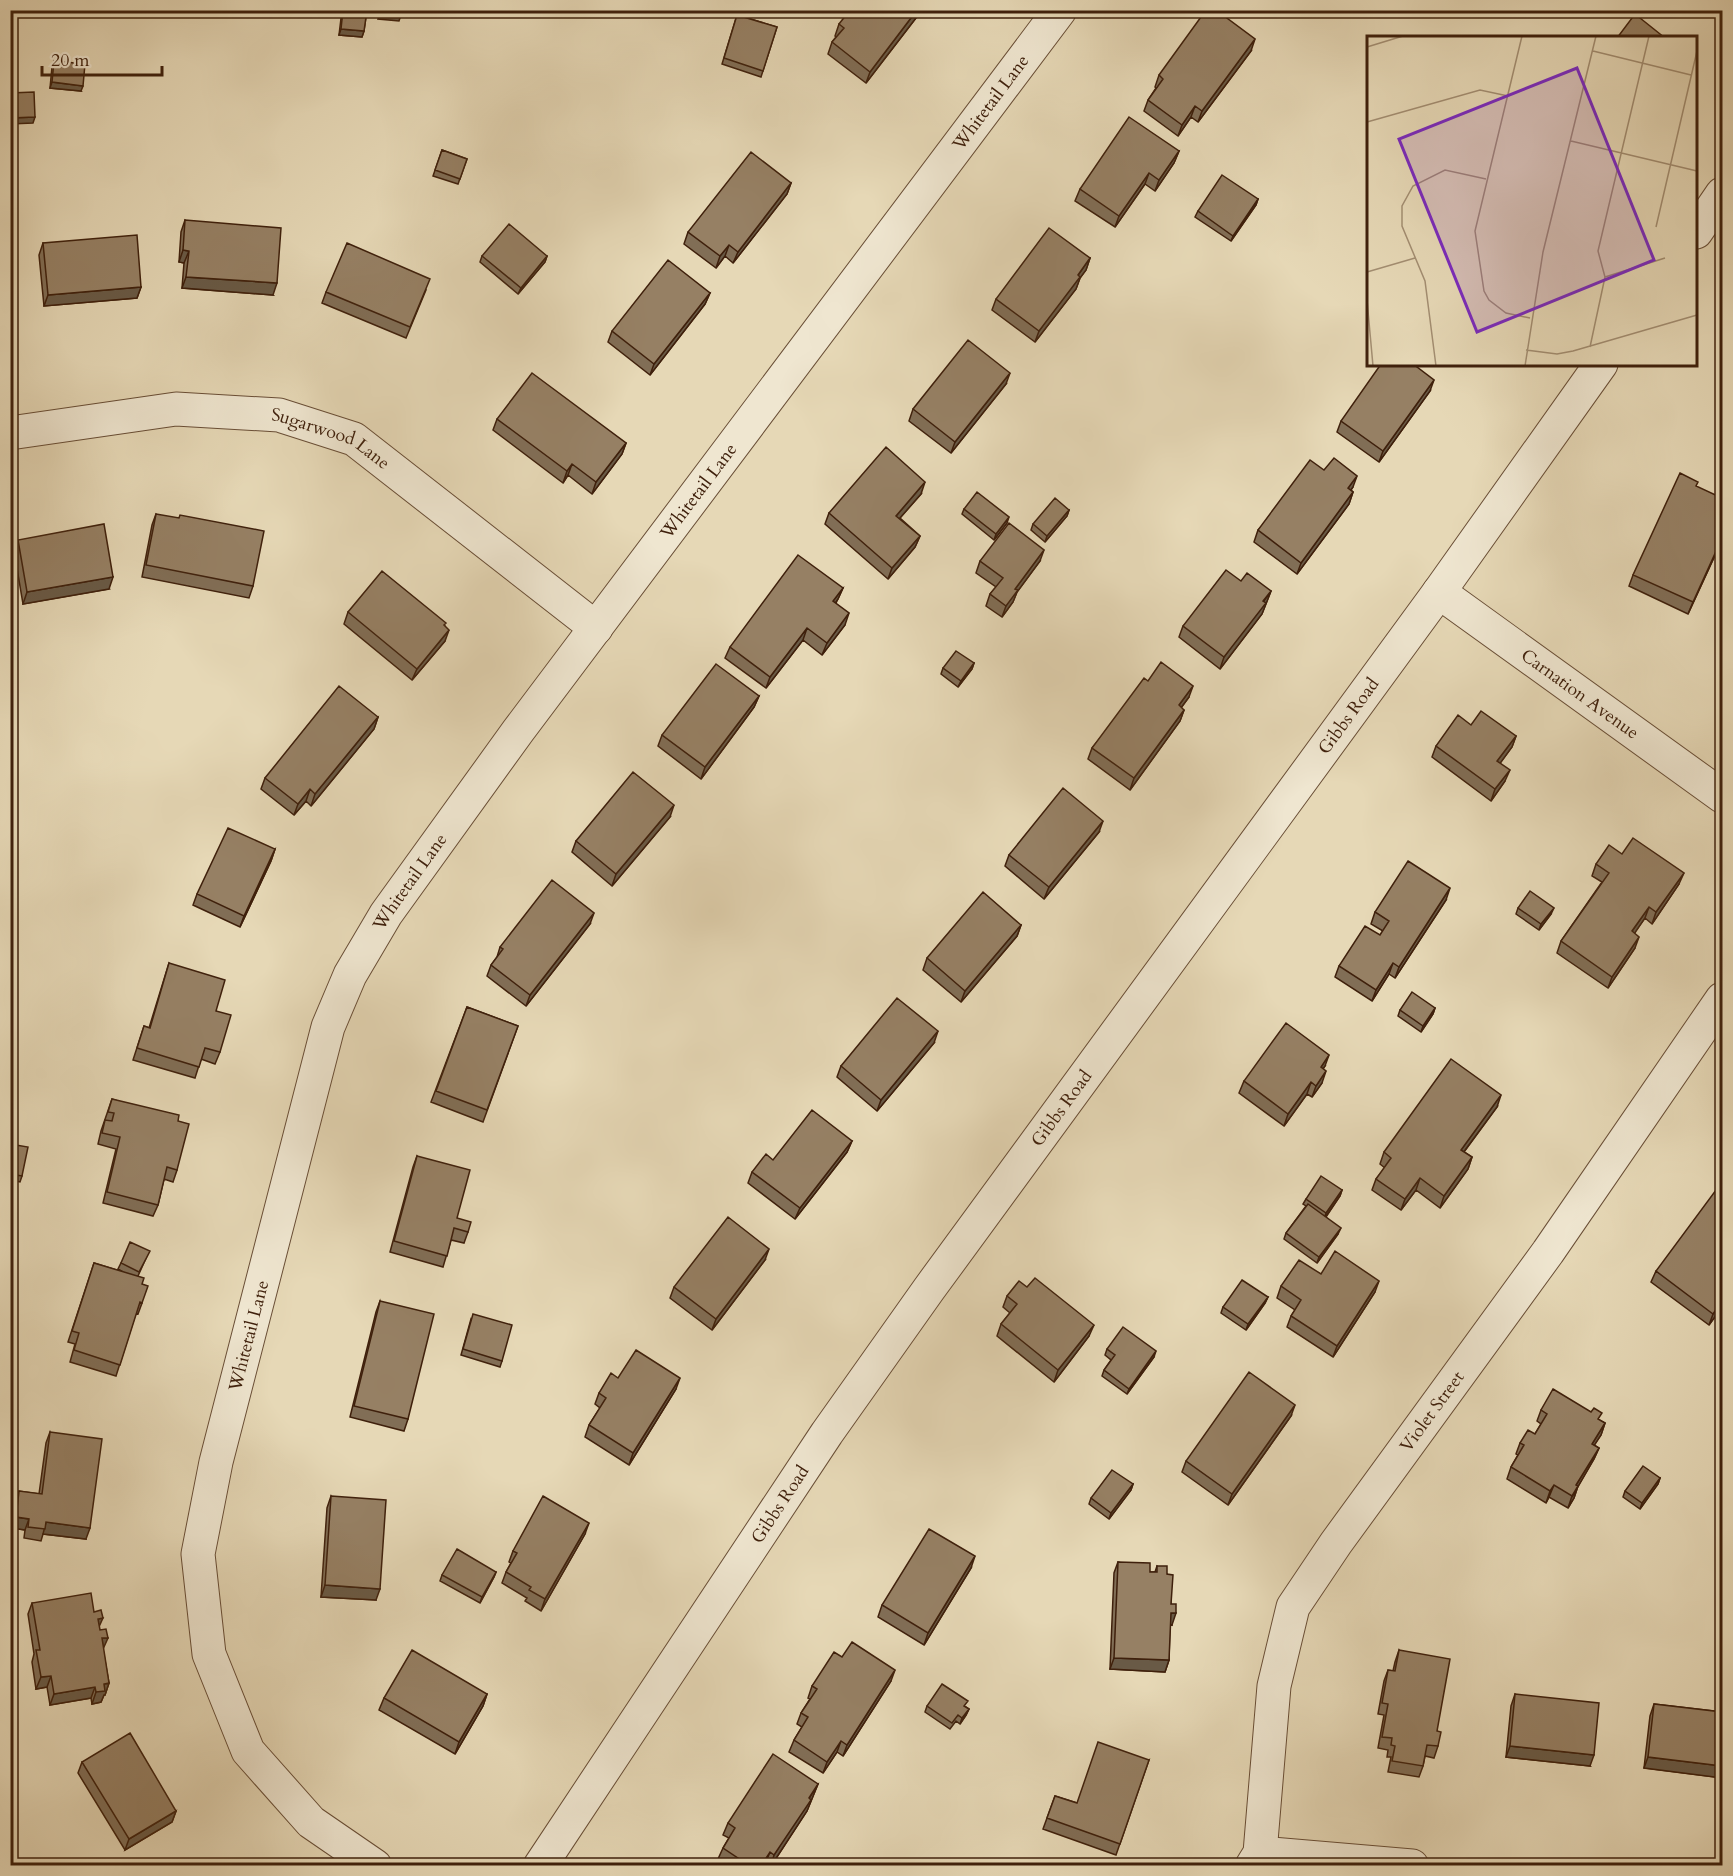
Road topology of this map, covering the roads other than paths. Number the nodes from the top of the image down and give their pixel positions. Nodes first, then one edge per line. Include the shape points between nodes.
1 (1060, 10) edge
2 (1722, 194) edge
3 (1697, 229) edge
4 (1600, 366) edge
5 (10, 433) edge
6 (1438, 592) junction
7 (596, 628) junction
8 (1722, 796) edge
9 (1722, 999) edge
10 (1256, 1859) edge
11 (375, 1866) edge
12 (540, 1866) edge
13 (1412, 1866) edge

1 - 7 street, Whitetail Lane
2 - 3 street
4 - 6 street, Gibbs Road
5 - 7 street, Sugarwood Lane via 176,409 279,415 354,439
6 - 8 street, Carnation Avenue
6 - 12 street, Gibbs Road via 929,1288
7 - 11 street, Whitetail Lane via 386,914 350,975 325,1038 216,1462 198,1554 209,1654 249,1751 311,1822
9 - 10 street, Violet Street via 1548,1252 1293,1607 1274,1686
10 - 13 street

